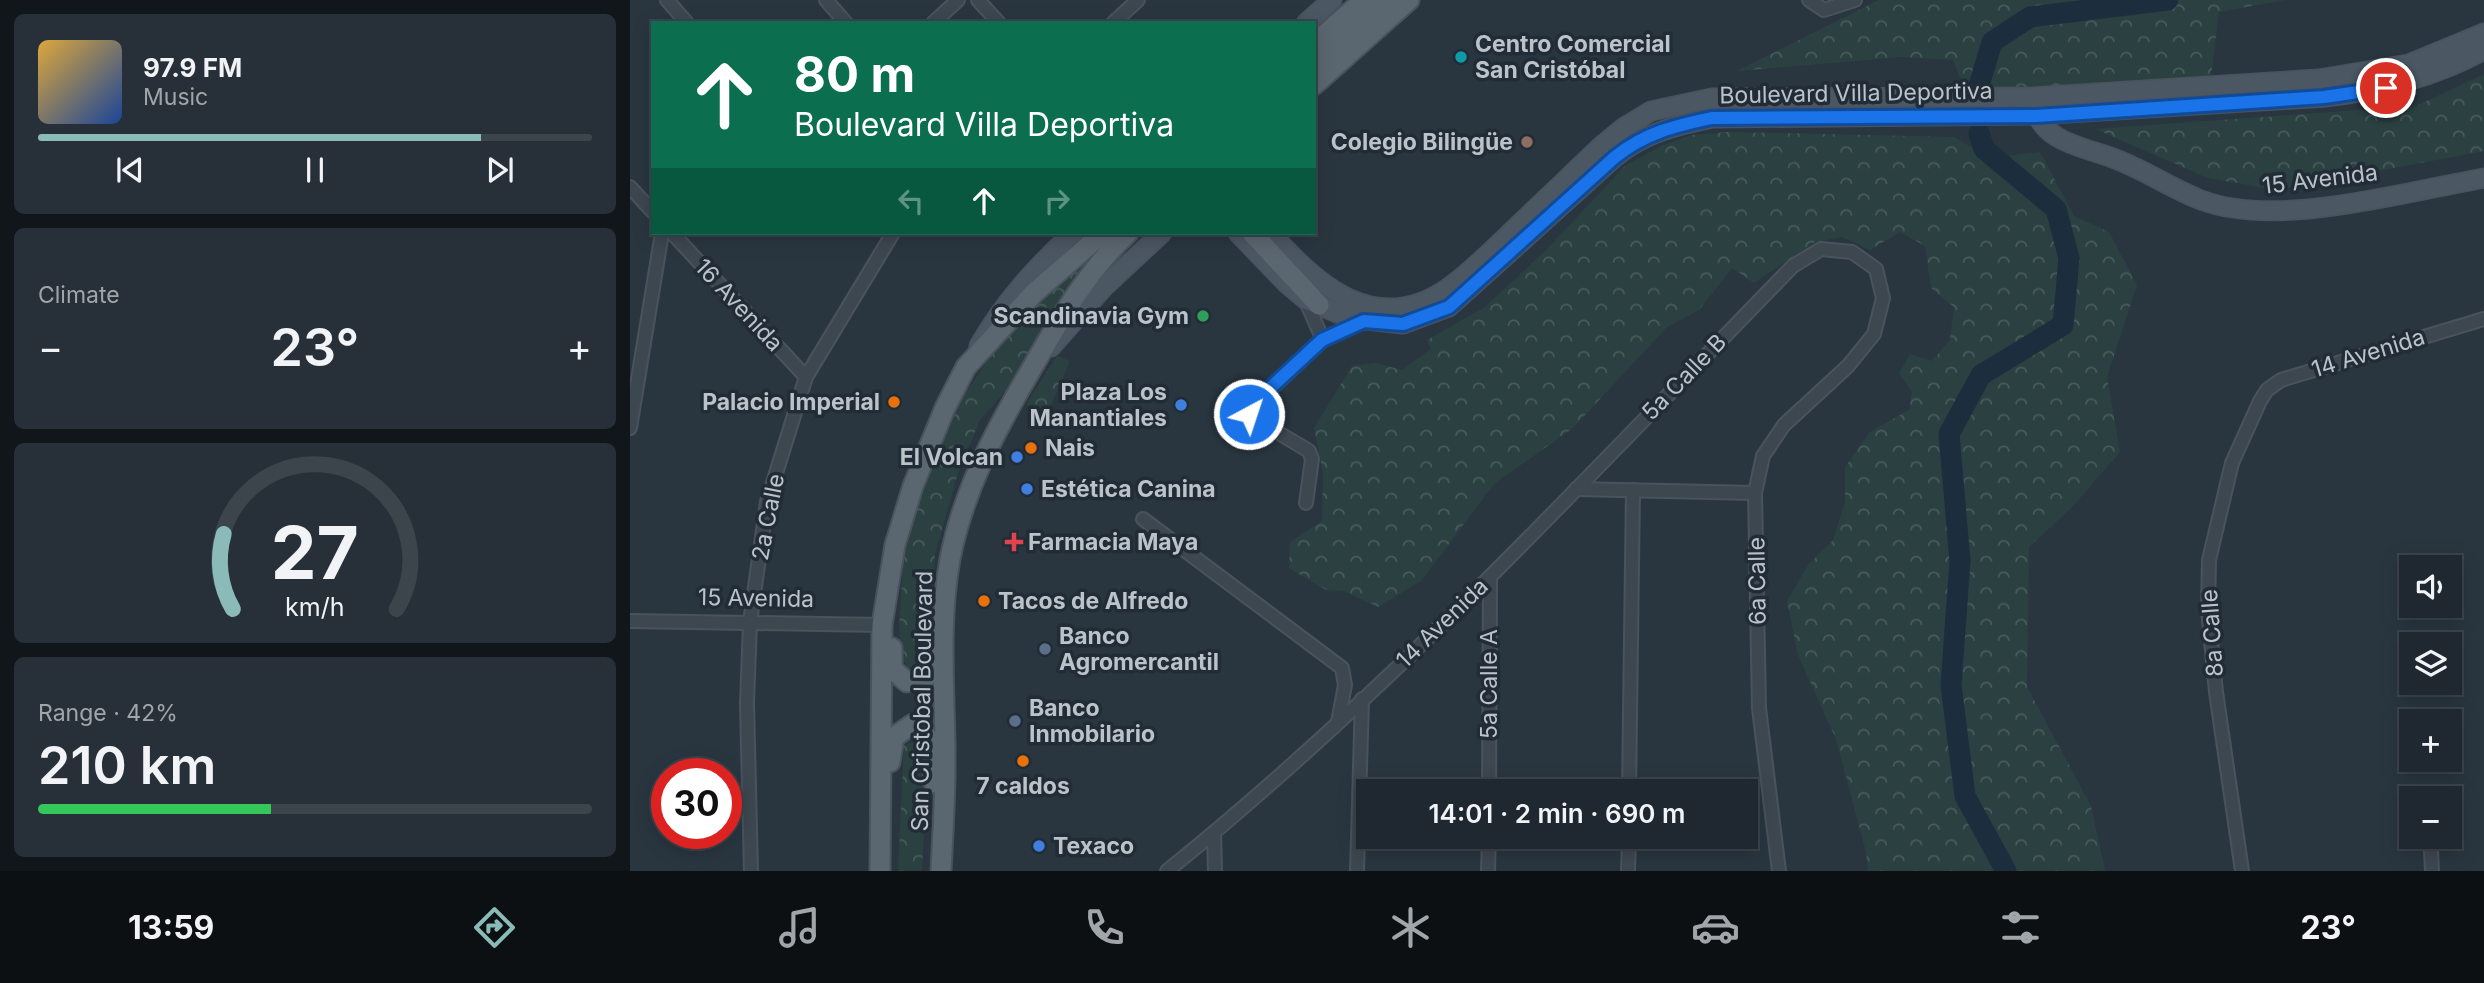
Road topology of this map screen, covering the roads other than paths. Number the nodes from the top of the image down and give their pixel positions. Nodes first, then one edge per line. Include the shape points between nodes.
1 (667, 0) edge
2 (826, 0) edge
3 (958, 0) edge
4 (978, 0) edge
5 (1332, 0) edge
6 (1363, 0) edge
7 (1388, 0) edge
8 (1409, 0) edge
9 (1420, 0) edge
10 (1809, 0) edge
11 (1855, 0) edge
12 (1134, 1) edge
13 (685, 21) edge
14 (844, 21) edge
15 (935, 21) edge
16 (997, 21) edge
17 (1114, 21) edge
18 (1308, 21) edge
19 (1316, 27) edge
20 (2484, 33) edge
21 (1316, 42) edge
22 (2484, 50) edge
23 (2458, 54) junction
24 (1316, 63) edge
25 (1316, 83) edge
26 (1316, 95) edge
27 (2033, 97) junction
28 (2036, 116) junction
29 (2484, 178) edge
30 (630, 187) edge
31 (651, 210) edge
32 (662, 235) edge
33 (674, 235) edge
34 (1071, 235) edge
35 (1101, 235) edge
36 (1126, 235) edge
37 (1160, 235) edge
38 (1240, 235) edge
39 (1254, 235) edge
40 (1273, 235) edge
41 (884, 236) edge
42 (1507, 246) junction
43 (1312, 302) junction
44 (2484, 319) edge
45 (1364, 321) junction
46 (1874, 334) joint
47 (1322, 340) junction
48 (966, 368) junction
49 (1029, 374) junction
50 (806, 377) junction
51 (2260, 401) joint
52 (630, 428) edge
53 (1576, 489) junction
54 (1633, 490) junction
55 (1755, 493) junction
56 (1306, 503) dead end
57 (1143, 519) dead end
58 (895, 545) junction
59 (950, 560) junction
60 (1490, 578) junction
61 (630, 621) edge
62 (750, 622) junction
63 (882, 625) junction
64 (1362, 699) junction
65 (1338, 722) junction
66 (1489, 779) edge
67 (1629, 779) edge
68 (1214, 833) junction
69 (1489, 849) edge
70 (1629, 849) edge
71 (2431, 851) dead end
72 (751, 871) edge
73 (882, 871) edge
74 (940, 871) edge
75 (1167, 871) edge
76 (1214, 871) edge
77 (1357, 871) edge
78 (1488, 871) edge
79 (1628, 871) edge
80 (1779, 871) edge
81 (2242, 871) edge
82 (2432, 871) edge

1 - 13 street
2 - 14 street
3 - 15 street
4 - 16 street
5 - 18 main road
6 - 19 main road
6 - 21 main road
7 - 24 main road
8 - 25 main road
9 - 26 main road
10 - 11 street via 1824,10
12 - 17 street
20 - 23 main road, Boulevard Villa Deportiva
22 - 23 main road, Boulevard Villa Deportiva
23 - 27 main road, Boulevard Villa Deportiva via 2319,79
23 - 28 main road, Boulevard Villa Deportiva via 2415,80 2361,93
27 - 28 main road
27 - 42 main road, Boulevard Villa Deportiva via 1712,98 1651,111 1600,147
28 - 29 main road, 15 Avenida via 2054,137 2138,167 2202,200 2255,212 2293,212
28 - 42 main road, Boulevard Villa Deportiva via 1712,118 1661,129 1636,140
30 - 31 street
32 - 52 street
33 - 50 street, 16 Avenida
34 - 48 main road via 1004,305
35 - 48 main road via 1006,321
36 - 49 main road, San Cristobal Boulevard via 1085,280 1041,347
37 - 49 main road via 1104,286
38 - 43 main road, Boulevard Villa Deportiva via 1286,283
39 - 43 main road
40 - 42 main road, Boulevard Villa Deportiva via 1327,289 1396,308 1446,290
41 - 50 street, 2a Calle
42 - 45 main road, Boulevard Villa Deportiva via 1449,307 1403,324
43 - 45 main road, Boulevard Villa Deportiva
43 - 47 street
44 - 51 street, 14 Avenida via 2281,380
45 - 47 street
46 - 53 street, 5a Calle B via 1884,298 1876,269 1852,252 1821,249 1793,266
46 - 55 street, 6a Calle via 1848,366 1784,425 1763,456
47 - 56 street via 1248,411 1309,451
48 - 58 main road via 918,474
49 - 59 main road, San Cristobal Boulevard via 984,454
50 - 62 street, 2a Calle via 767,502
51 - 81 street, 8a Calle via 2232,463 2209,560 2208,610 2216,692
53 - 54 street
53 - 60 street, 14 Avenida
54 - 55 street
54 - 67 street
55 - 80 street, 6a Calle via 1759,708
57 - 65 street via 1342,668 1345,685
58 - 59 main road via 892,669 907,682 926,677 930,667 941,584
58 - 63 main road
59 - 74 main road, San Cristobal Boulevard via 943,650 945,791
60 - 64 street, 14 Avenida
60 - 66 street, 5a Calle A
61 - 62 street, 15 Avenida
62 - 63 street, 15 Avenida
62 - 72 street, 2a Calle
63 - 73 main road
64 - 65 street, 14 Avenida
64 - 77 street
65 - 68 street, 14 Avenida
68 - 75 street, 14 Avenida
68 - 76 street
69 - 78 street
70 - 79 street
71 - 82 street
73 - 74 main road via 890,751 894,737 913,724 924,729 930,739

